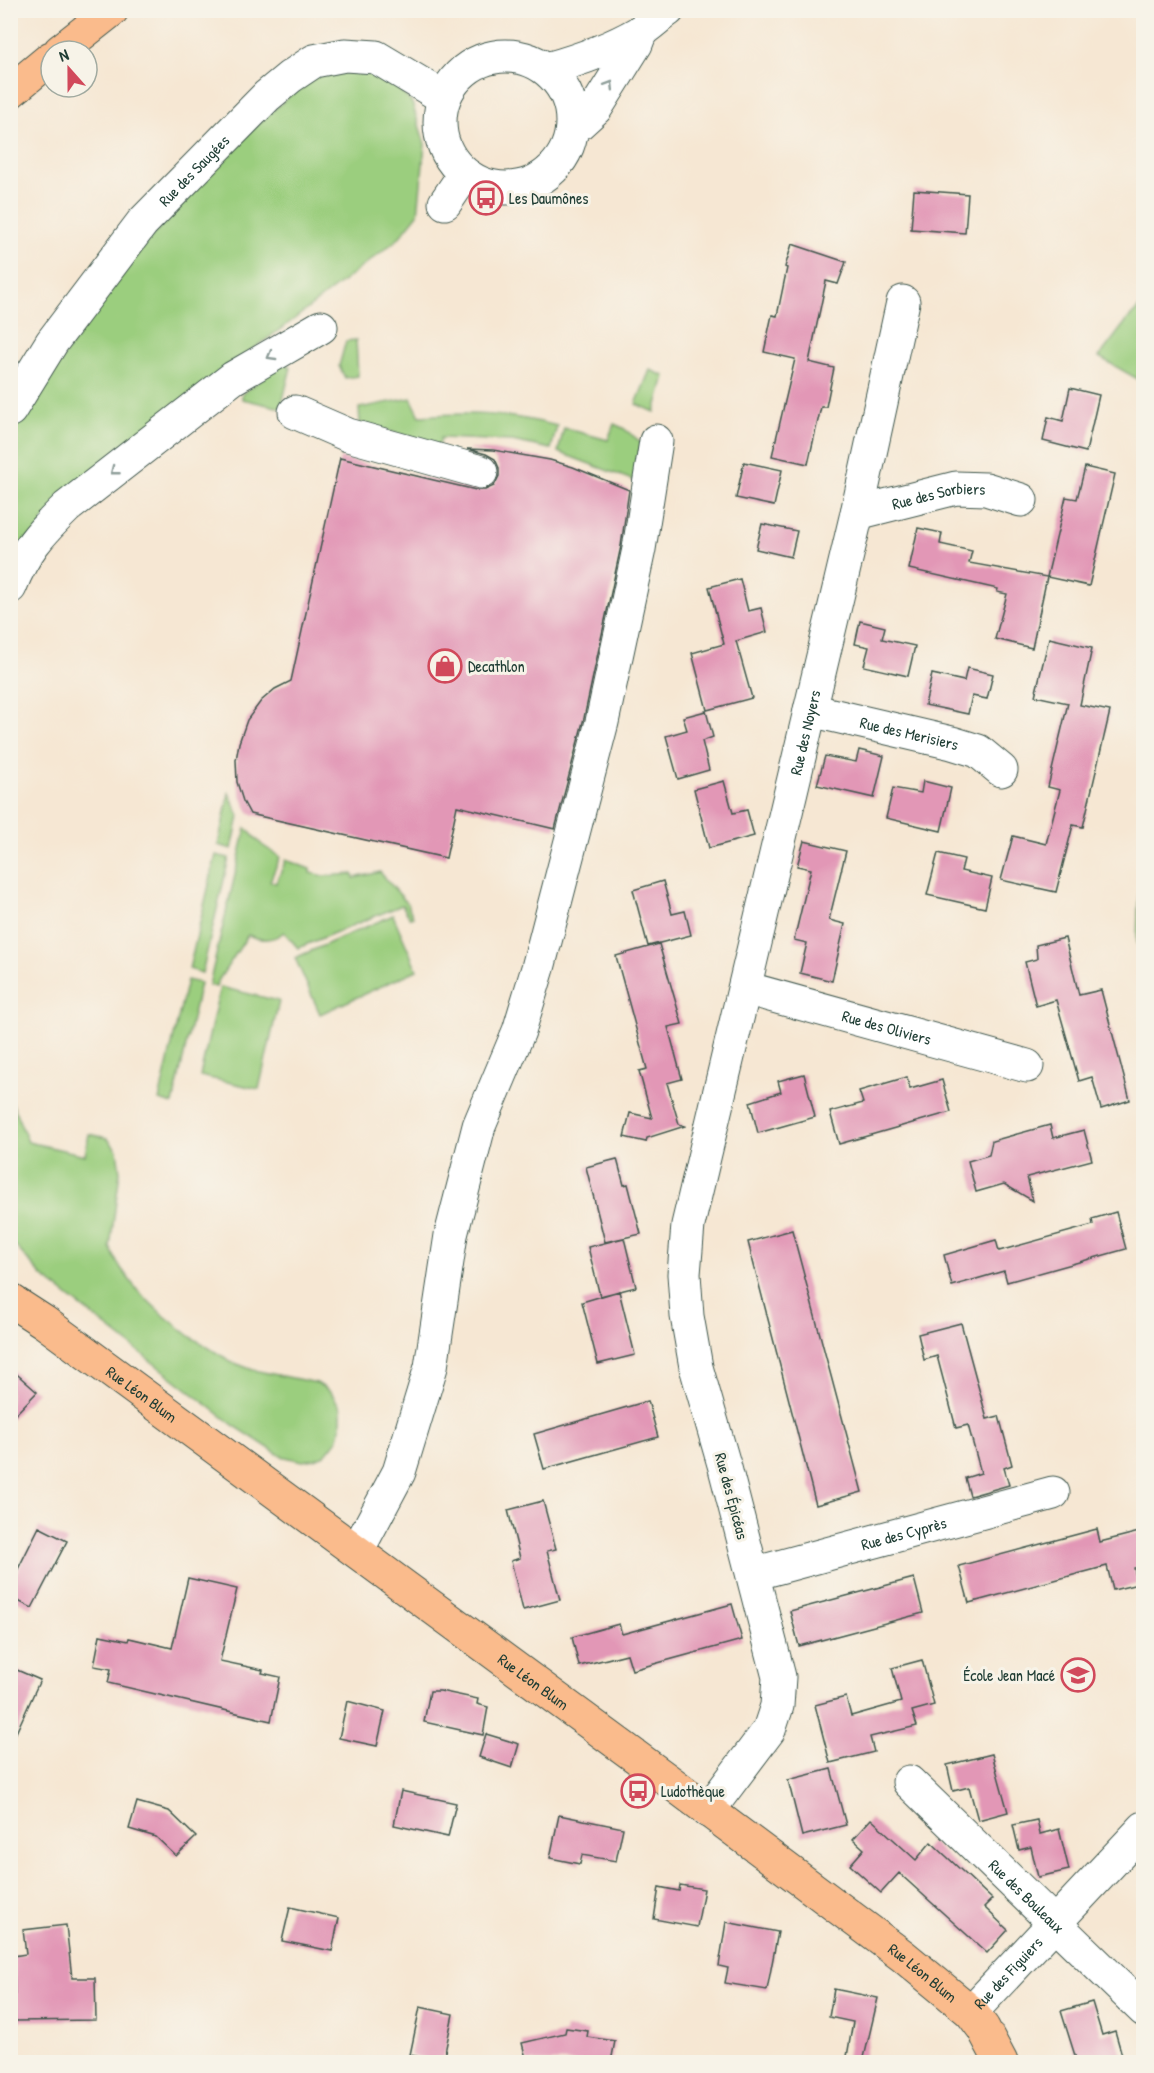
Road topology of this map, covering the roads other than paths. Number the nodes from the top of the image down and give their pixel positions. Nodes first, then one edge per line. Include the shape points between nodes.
1 (112, 10) edge
2 (668, 10) edge
3 (641, 31) junction
4 (75, 39) edge
5 (39, 68) edge
6 (547, 69) junction
7 (10, 92) edge
8 (443, 97) junction
9 (573, 129) junction
10 (464, 175) junction
11 (445, 203) dead end
12 (903, 303) dead end
13 (321, 327) dead end
14 (10, 410) edge
15 (296, 412) dead end
16 (656, 441) dead end
17 (481, 472) dead end
18 (1021, 500) dead end
19 (857, 513) junction
20 (10, 587) edge
21 (810, 710) junction
22 (1000, 771) dead end
23 (745, 988) junction
24 (1027, 1066) dead end
25 (704, 1162) joint
26 (10, 1285) edge
27 (10, 1300) edge
28 (44, 1322) junction
29 (1053, 1493) dead end
30 (357, 1551) junction
31 (753, 1574) junction
32 (909, 1782) dead end
33 (708, 1812) junction
34 (1143, 1828) edge
35 (1055, 1924) junction
36 (1143, 2010) edge
37 (971, 2012) junction
38 (1001, 2062) edge

1 - 4 main road
2 - 3 street
3 - 6 street via 592,56
9 -> 3 street via 596,108
5 - 7 main road
6 - 8 street via 526,58 486,58 459,74
6 - 9 street via 561,84 571,106
8 - 10 street via 439,127 445,149
8 - 14 street, Rue des Saugées via 376,57 345,55 314,62 290,76 142,223 52,342
9 - 10 street via 565,153 551,171 529,184 506,189 485,186
10 - 11 street
12 - 19 street, Rue des Noyers
13 -> 20 street via 233,378 67,507 33,542
15 - 17 street via 348,435
16 - 30 street via 639,549 602,722 519,1031 479,1126 451,1234 431,1367 399,1472
18 - 19 street, Rue des Sorbiers via 986,489 956,488
19 - 21 street, Rue des Noyers
21 - 22 street, Rue des Merisiers via 978,751
21 - 23 street, Rue des Noyers
23 - 24 street, Rue des Oliviers
23 - 25 street, Rue des Noyers
25 - 31 street, Rue des Épicéas via 688,1225 684,1274 687,1316 696,1366
26 - 28 main road, Rue Léon Blum
27 - 28 main road, Rue Léon Blum
28 - 30 main road, Rue Léon Blum
29 - 31 street, Rue des Cyprès
30 - 33 main road, Rue Léon Blum
31 - 33 street, Rue des Épicéas via 779,1677 777,1706 769,1730
32 - 35 street, Rue des Bouleaux
33 - 37 main road, Rue Léon Blum via 903,1956
34 - 35 street, Rue des Figuiers
35 - 36 street, Rue des Bouleaux
35 - 37 street, Rue des Figuiers
37 - 38 main road, Rue Léon Blum

